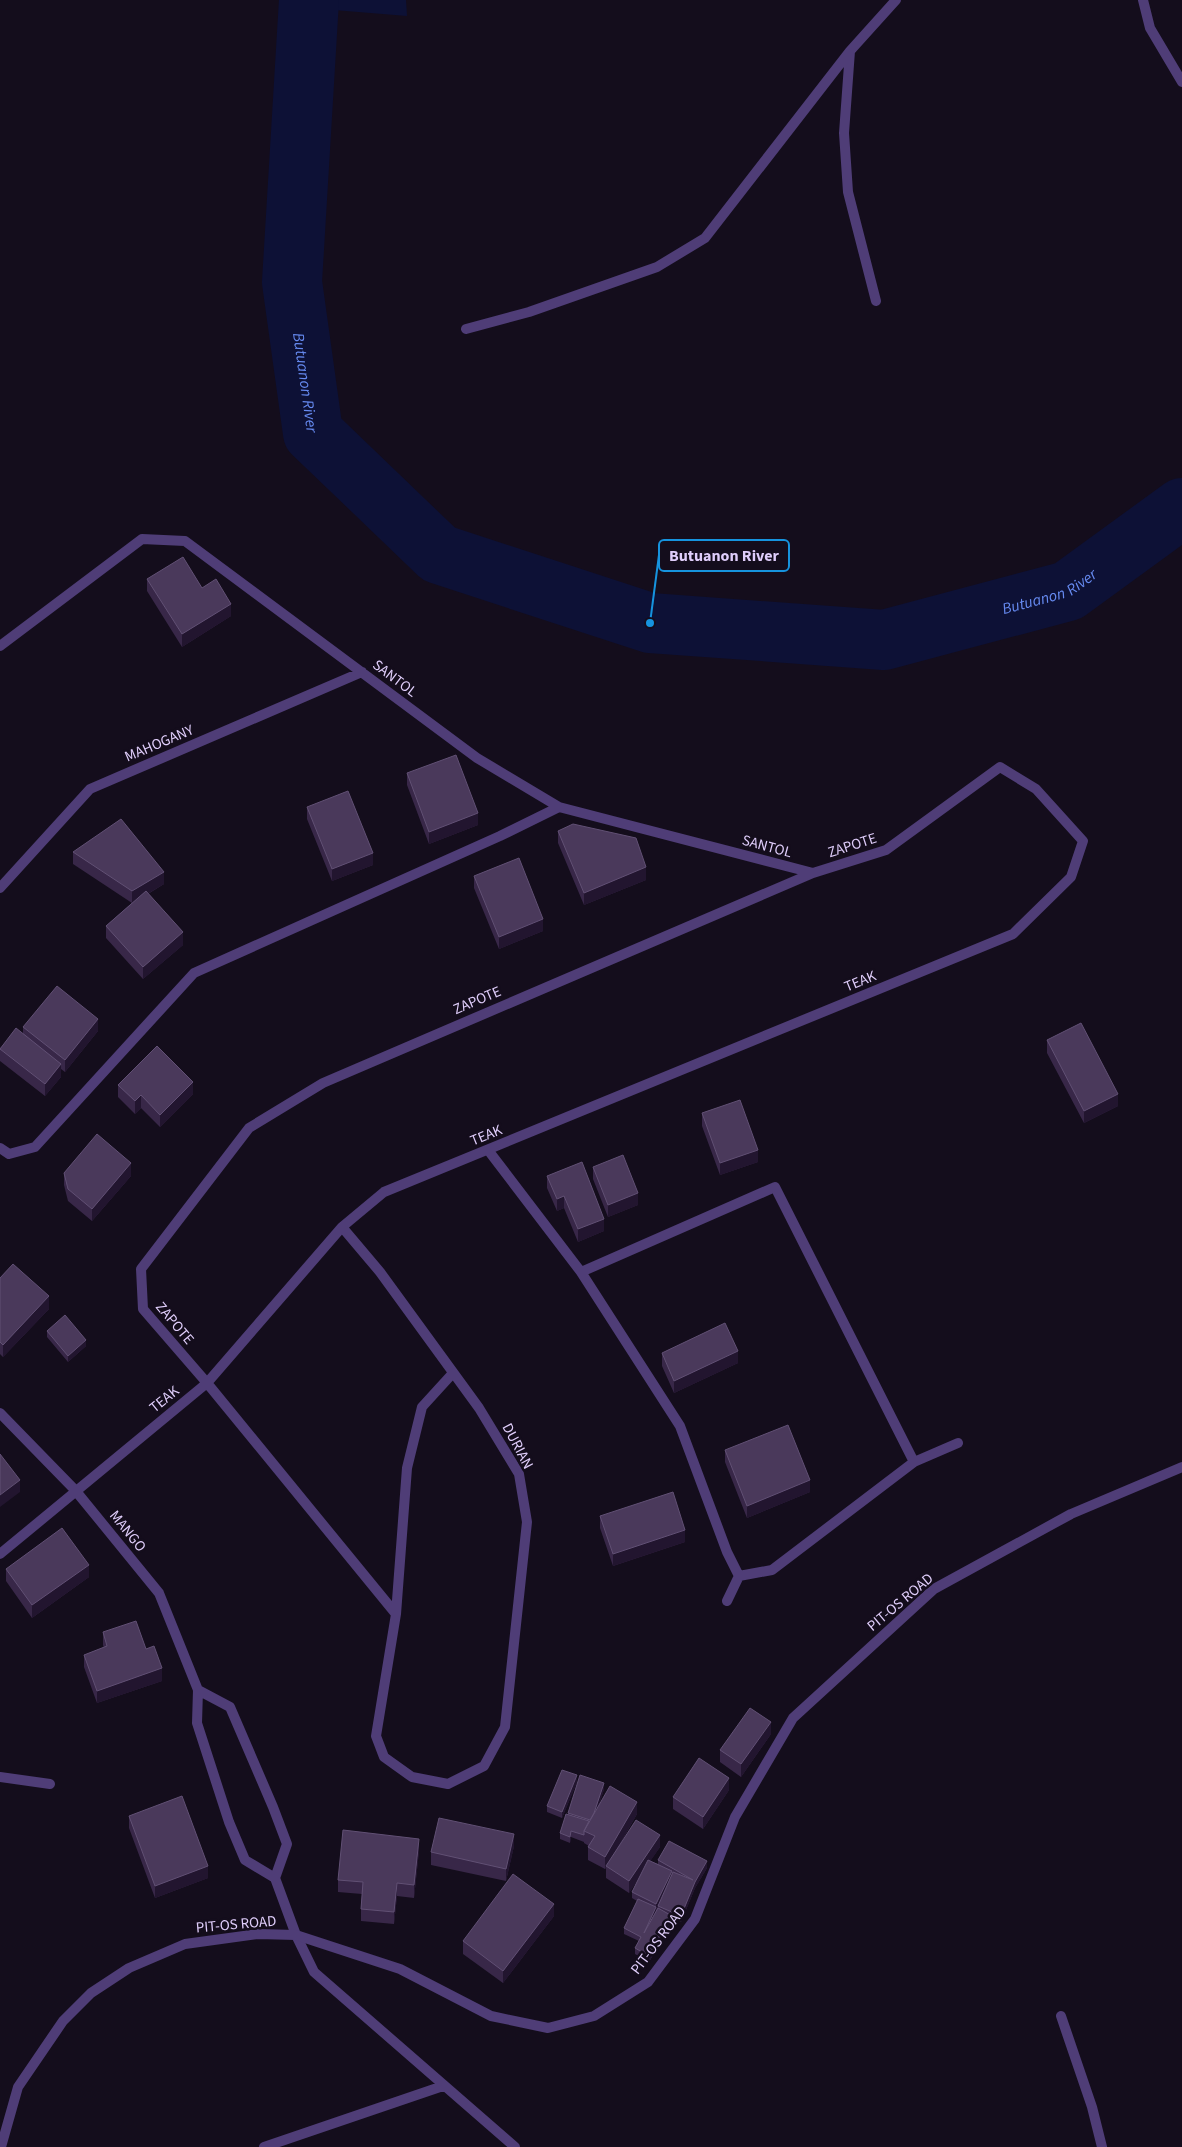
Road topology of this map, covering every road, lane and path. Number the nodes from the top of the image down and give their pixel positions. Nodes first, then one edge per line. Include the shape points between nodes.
1 (896, 0) edge
2 (1143, 0) edge
3 (850, 51) junction
4 (1182, 82) edge
5 (876, 301) dead end
6 (466, 329) dead end
7 (0, 646) edge
8 (362, 672) junction
9 (559, 807) junction
10 (812, 873) junction
11 (1071, 877) joint
12 (0, 888) edge
13 (488, 1150) junction
14 (5, 1151) edge
15 (342, 1227) junction
16 (581, 1272) junction
17 (453, 1373) junction
18 (207, 1383) junction
19 (0, 1413) edge
20 (958, 1443) dead end
21 (914, 1462) junction
22 (1182, 1467) edge
23 (75, 1490) junction
24 (0, 1554) edge
25 (739, 1576) junction
26 (727, 1601) dead end
27 (396, 1614) junction
28 (198, 1690) junction
29 (0, 1778) edge
30 (50, 1784) dead end
31 (275, 1878) junction
32 (296, 1935) junction
33 (1062, 2016) dead end
34 (443, 2086) junction
35 (1, 2147) edge
36 (264, 2147) edge
37 (516, 2147) edge
38 (1102, 2147) edge

1 - 3 street
2 - 4 street via 1150,28
3 - 5 street via 844,133 848,192
3 - 6 street via 705,238 657,267 529,312
7 - 8 street, SANTOL via 142,539 185,541
8 - 9 street, SANTOL via 477,758
8 - 12 street, MAHOGANY via 90,789
9 - 10 street, SANTOL
9 - 14 street via 194,973 35,1146
10 - 11 street, ZAPOTE via 886,850 1000,767 1036,789 1083,841
10 - 18 street, ZAPOTE via 323,1083 249,1128 141,1269 143,1309
11 - 13 street, TEAK via 1013,934
13 - 15 street, TEAK via 384,1192
13 - 16 street
15 - 17 street, DURIAN via 380,1272
15 - 18 street, TEAK
16 - 21 street via 775,1187
16 - 25 street via 680,1426
17 - 27 street via 422,1407 407,1468
17 - 27 street, DURIAN via 479,1408 519,1474 527,1522 505,1727 484,1766 448,1784 412,1777 384,1757 376,1736
18 - 23 street, TEAK
18 - 27 street, ZAPOTE
19 - 23 street, MANGO
20 - 21 street
21 - 25 street via 772,1570
22 - 32 street, PIT-OS ROAD via 1071,1514 934,1590 793,1718 734,1817 695,1919 648,1982 594,2016 548,2028 491,2016 400,1969
23 - 24 street, TEAK
23 - 28 street, MANGO via 159,1592
25 - 26 street
28 - 31 street, MANGO via 196,1723 229,1822 245,1860
28 - 31 street via 230,1707 273,1808 287,1844
29 - 30 street
31 - 32 street
32 - 34 street via 314,1972
32 - 35 street, PIT-OS ROAD via 258,1934 185,1944 128,1968 91,1994 63,2021 18,2087
33 - 38 street
34 - 36 street
34 - 37 street

